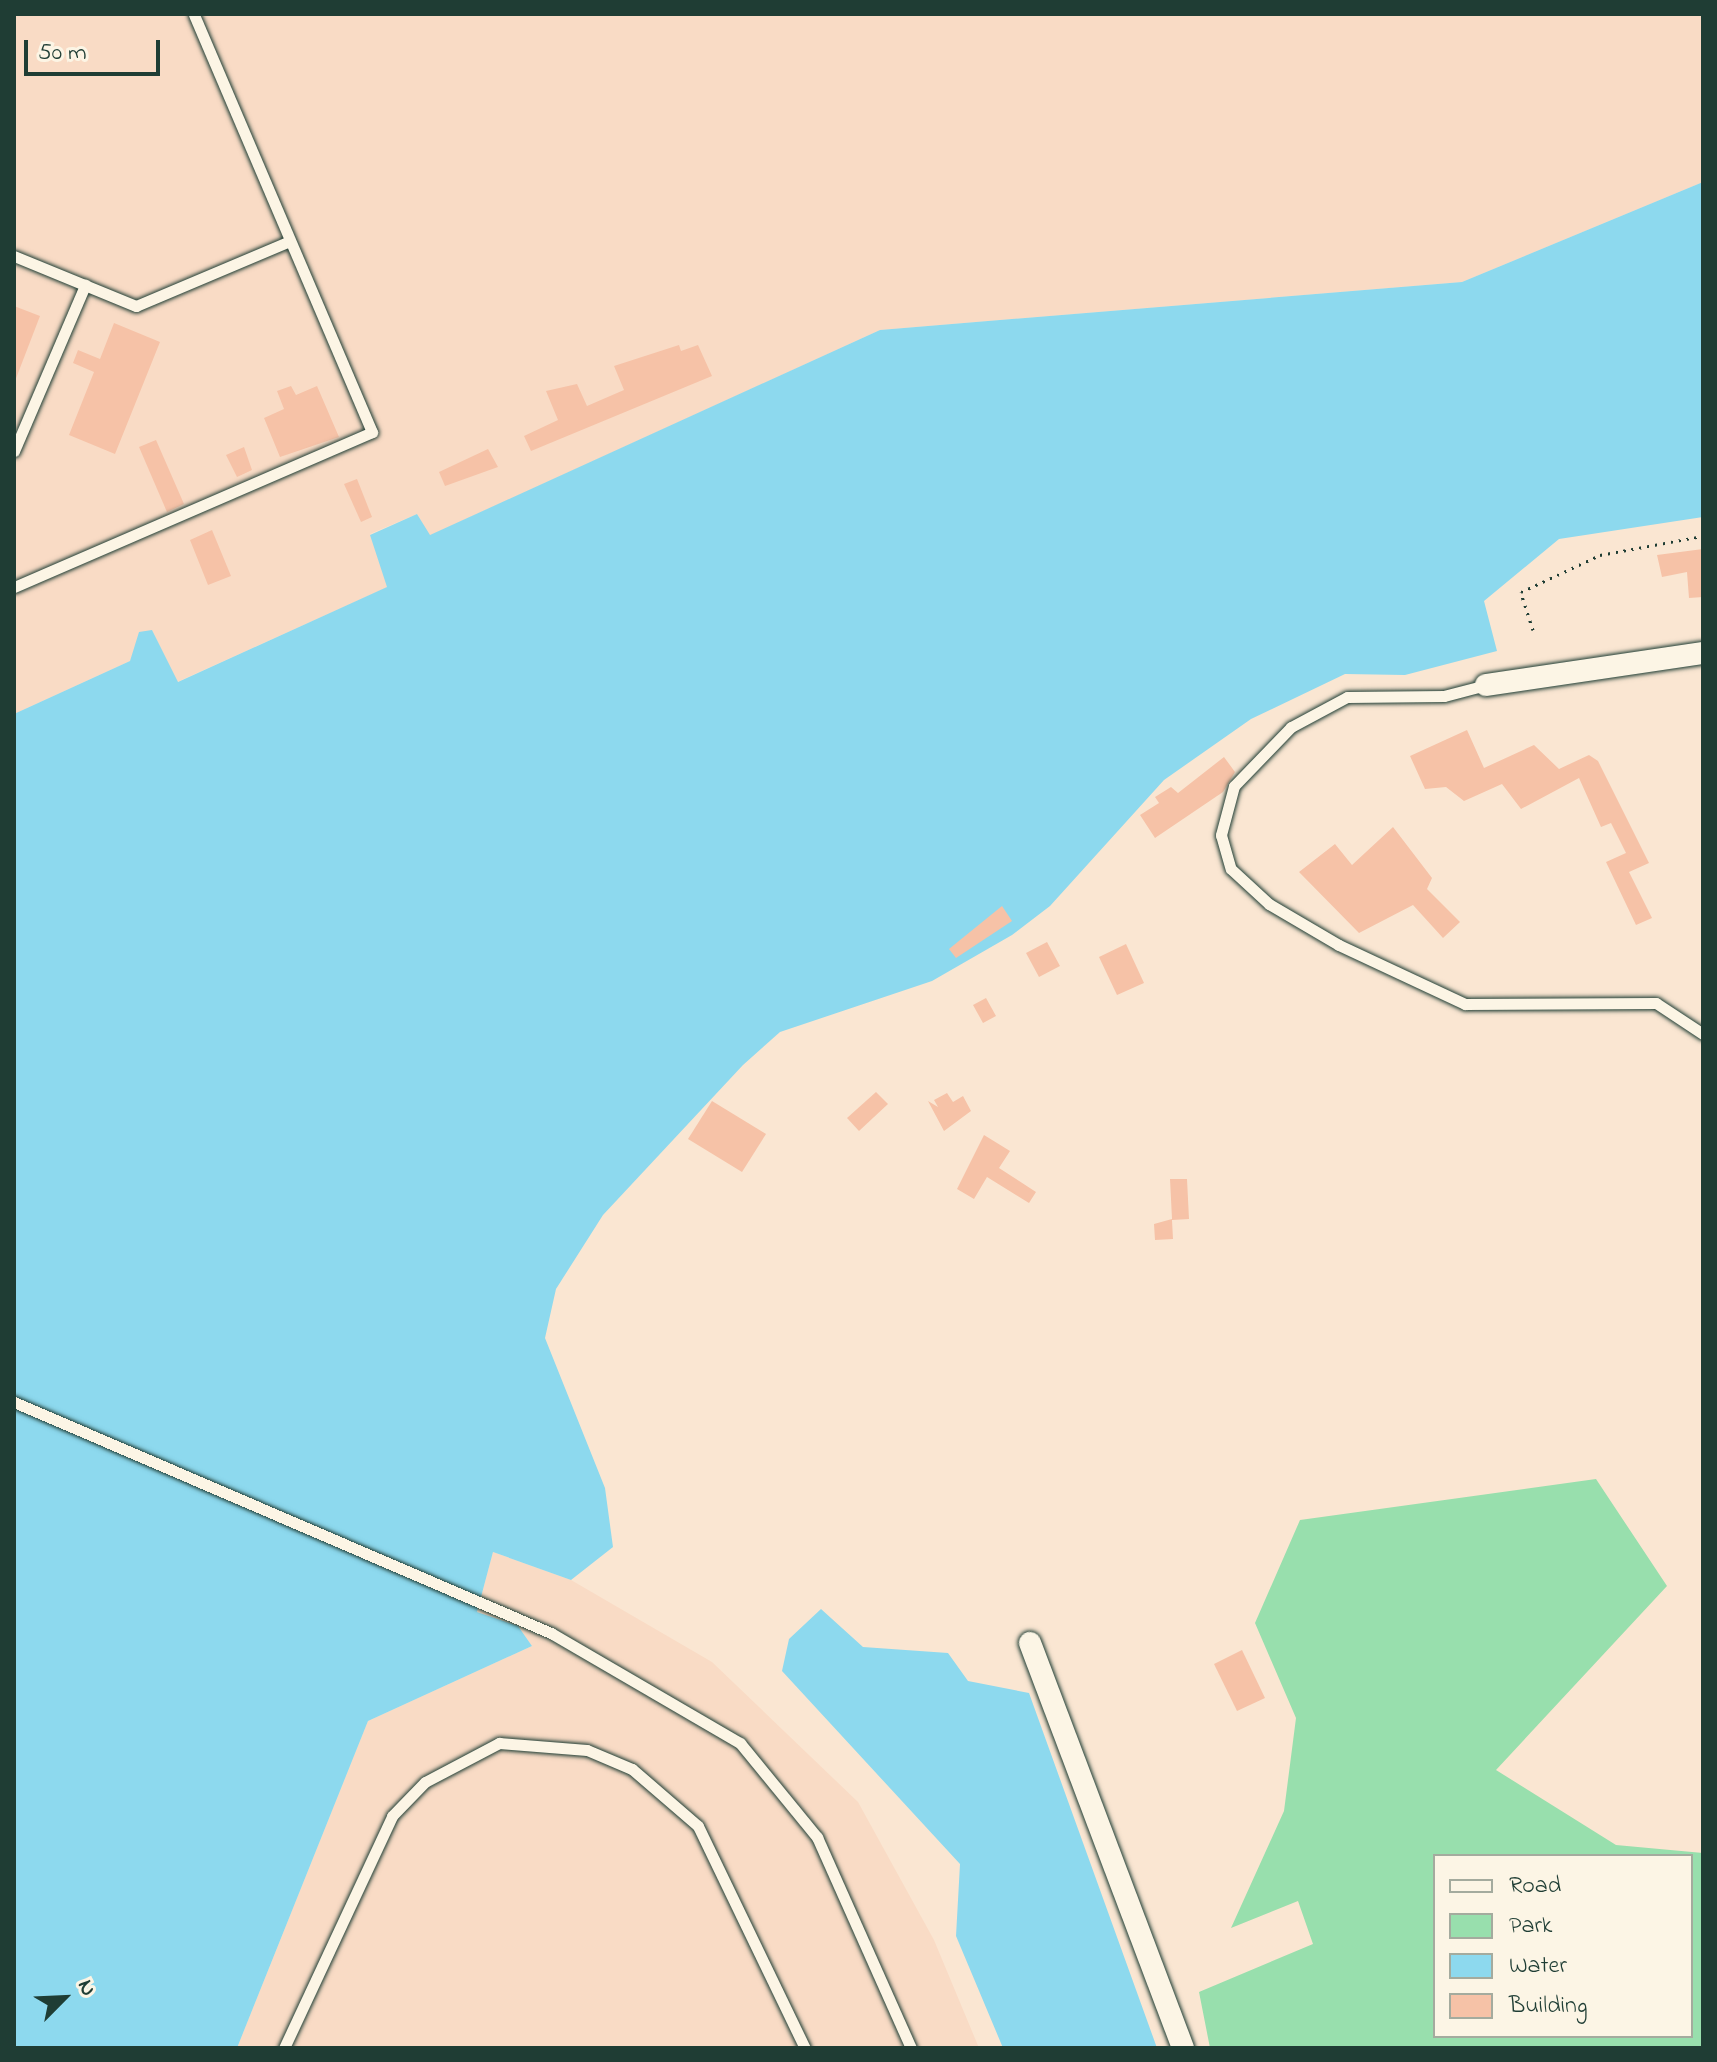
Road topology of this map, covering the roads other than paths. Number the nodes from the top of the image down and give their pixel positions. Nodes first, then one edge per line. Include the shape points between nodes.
1 (194, 14) edge
2 (290, 241) junction
3 (14, 256) edge
4 (85, 285) junction
5 (14, 451) edge
6 (14, 587) edge
7 (1703, 653) edge
8 (1486, 685) joint
9 (1703, 1034) edge
10 (14, 1402) edge
11 (1030, 1643) dead end
12 (284, 2048) edge
13 (805, 2048) edge
14 (911, 2048) edge
15 (1183, 2048) edge

1 - 2 lane
2 - 4 lane via 136,306
2 - 6 lane via 372,432
3 - 4 lane
4 - 5 lane
7 - 8 street
8 - 9 lane via 1444,696 1347,697 1291,727 1234,786 1221,835 1231,869 1269,904 1339,945 1465,1004 1656,1003
10 - 14 lane via 551,1633 740,1743 781,1786 817,1837
11 - 15 street
12 - 13 lane via 342,1911 392,1816 425,1782 499,1743 587,1750 632,1769 698,1826

